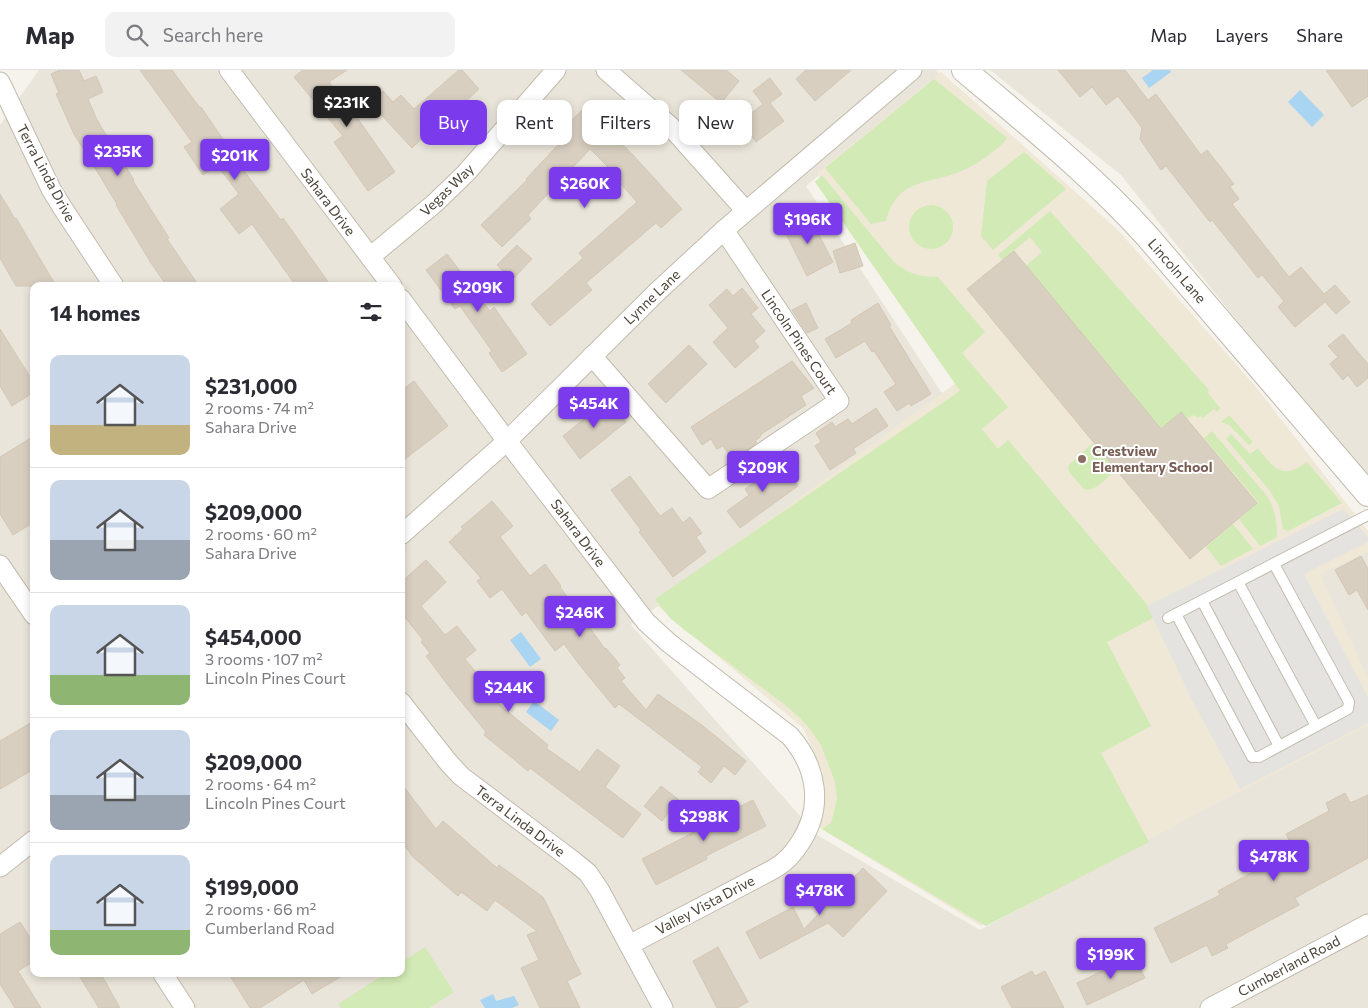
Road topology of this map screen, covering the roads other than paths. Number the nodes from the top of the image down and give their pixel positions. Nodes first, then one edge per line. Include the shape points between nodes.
1 (12, 70) edge
2 (229, 70) edge
3 (556, 70) edge
4 (606, 70) edge
5 (912, 70) edge
6 (964, 70) edge
7 (0, 85) edge
8 (746, 211) junction
9 (724, 230) junction
10 (370, 257) junction
11 (111, 282) edge
12 (389, 282) edge
13 (405, 304) edge
14 (592, 356) junction
15 (507, 441) junction
16 (1368, 494) edge
17 (1368, 515) edge
18 (405, 531) edge
19 (1274, 564) junction
20 (0, 565) edge
21 (1238, 582) junction
22 (1202, 601) junction
23 (30, 609) edge
24 (405, 707) edge
25 (1316, 726) junction
26 (1279, 746) junction
27 (814, 786) joint
28 (30, 843) edge
29 (0, 866) edge
30 (1368, 924) edge
31 (630, 945) junction
32 (165, 977) edge
33 (185, 1008) edge
34 (663, 1008) edge
35 (1210, 1008) edge

1 - 7 street
2 - 10 street, Sahara Drive
3 - 10 street, Vegas Way via 466,173
4 - 8 street via 674,130
5 - 8 street, Lynne Lane
6 - 16 street, Lincoln Lane via 1113,199
7 - 11 street, Terra Linda Drive via 51,189
8 - 9 street, Lynne Lane
9 - 14 street, Lynne Lane
9 - 14 street, Lincoln Pines Court via 839,401 708,489
10 - 12 street, Sahara Drive
13 - 15 street, Sahara Drive
14 - 15 street, Lynne Lane
15 - 18 street, Lynne Lane
15 - 27 street, Sahara Drive via 646,622 790,736 804,755
17 - 19 lane
19 - 21 lane
19 - 25 lane via 1349,702 1348,709
20 - 23 street
21 - 22 lane
21 - 25 lane
22 - 26 lane
22 - 26 lane via 1172,616 1252,757 1259,757
24 - 31 street, Terra Linda Drive via 461,776 588,873
25 - 26 lane
27 - 31 street, Valley Vista Drive via 811,821 799,845 785,861
28 - 29 street
30 - 35 street, Cumberland Road
31 - 34 street
32 - 33 street

